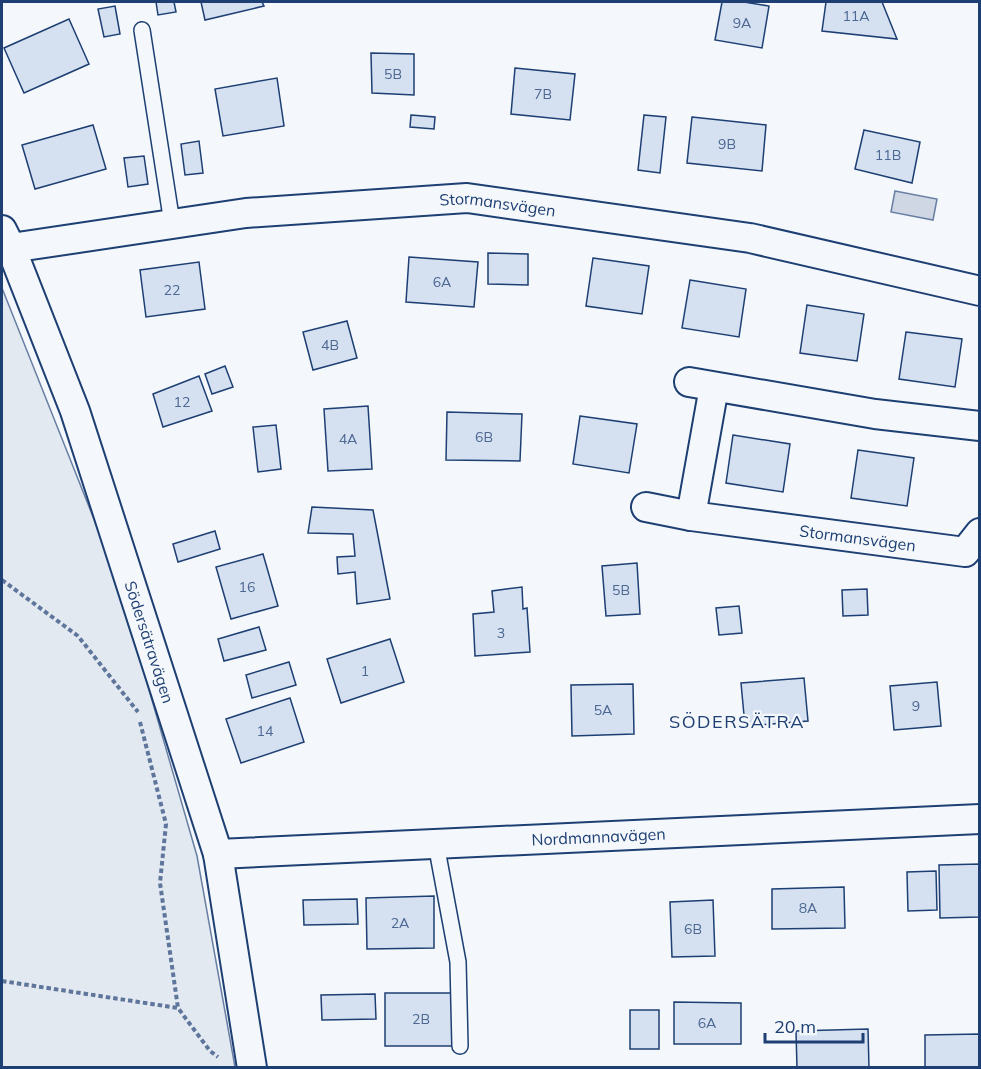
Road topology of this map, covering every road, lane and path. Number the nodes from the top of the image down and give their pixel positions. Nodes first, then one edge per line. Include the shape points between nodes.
1 (142, 30) dead end
2 (172, 223) junction
3 (6, 239) edge
4 (980, 291) edge
5 (980, 426) edge
6 (646, 507) dead end
7 (691, 516) junction
8 (980, 532) edge
9 (2, 580) edge
10 (980, 819) edge
11 (436, 844) junction
12 (218, 854) junction
13 (2, 981) edge
14 (178, 1008) junction
15 (460, 1046) dead end
16 (239, 1065) edge

1 - 2 lane
2 - 3 street, Stormansvägen
2 - 4 street, Stormansvägen via 258,212 467,198 750,238
3 - 12 street, Södersätravägen via 75,411
5 - 7 street via 875,414 701,384
6 - 7 street, Stormansvägen
7 - 8 street, Stormansvägen via 965,552
9 - 14 path via 78,636 137,710 166,824 160,883
10 - 11 street, Nordmannavägen
11 - 12 street, Nordmannavägen
11 - 15 lane via 458,962
12 - 16 street, Södersätravägen
13 - 14 path
14 - 16 path via 210,1051

